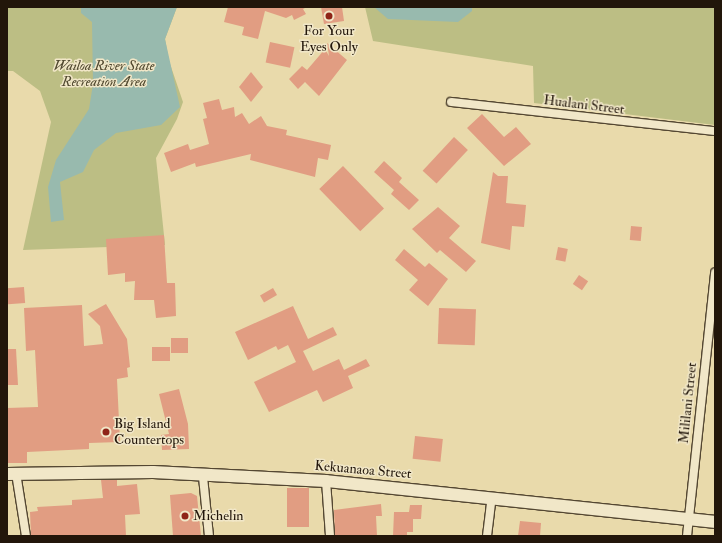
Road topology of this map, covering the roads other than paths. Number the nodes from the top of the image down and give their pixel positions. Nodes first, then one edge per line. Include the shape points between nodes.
1 (451, 102) dead end
2 (715, 131) edge
3 (715, 272) edge
4 (12, 474) edge
5 (203, 477) junction
6 (326, 481) junction
7 (492, 497) junction
8 (688, 519) junction
9 (715, 522) edge
10 (26, 536) edge
11 (209, 536) edge
12 (330, 536) edge
13 (487, 536) edge
14 (687, 536) edge

1 - 2 street, Hualani Street
3 - 8 street, Mililani Street
4 - 5 street, Kekuanaoa Street via 152,472
4 - 10 street
5 - 6 street, Kekuanaoa Street
5 - 11 street
6 - 7 street, Kekuanaoa Street
6 - 12 street
7 - 8 street, Kekuanaoa Street
7 - 13 street
8 - 9 street, Kekuanaoa Street
8 - 14 street, Mililani Street

